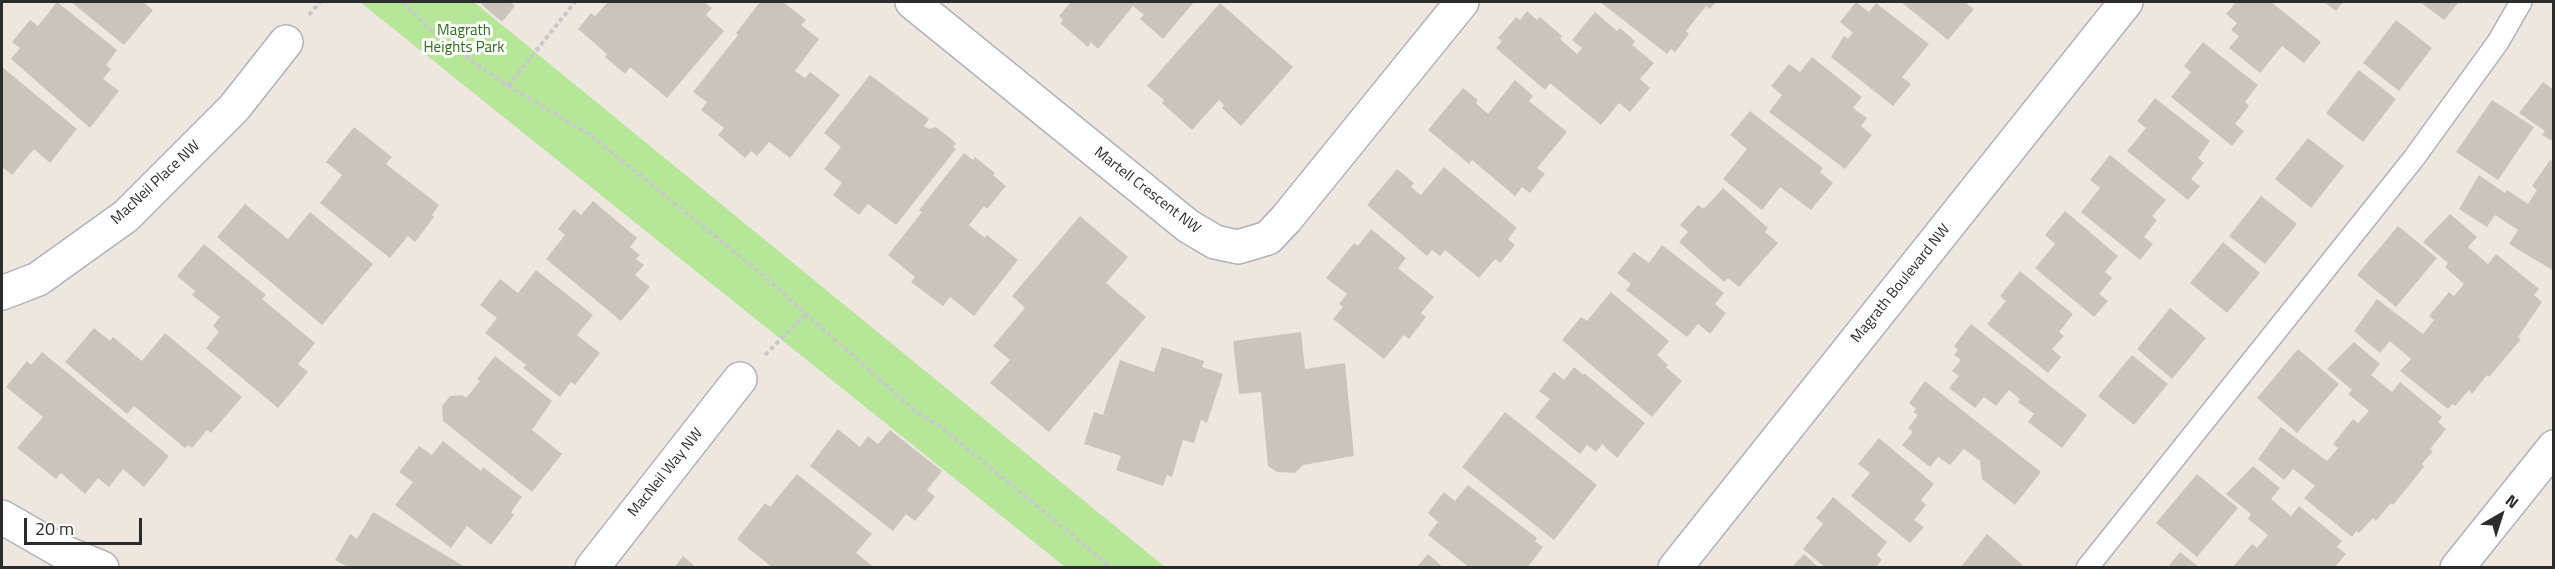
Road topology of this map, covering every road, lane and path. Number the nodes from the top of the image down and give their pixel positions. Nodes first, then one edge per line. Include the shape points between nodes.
1 (403, 2) edge
2 (576, 2) edge
3 (912, 2) edge
4 (1462, 2) edge
5 (2126, 2) edge
6 (2521, 2) edge
7 (286, 42) dead end
8 (508, 86) junction
9 (2, 293) edge
10 (807, 313) junction
11 (740, 379) joint
12 (2553, 447) edge
13 (2, 516) edge
14 (102, 567) edge
15 (592, 567) edge
16 (1112, 567) edge
17 (1676, 567) edge
18 (2087, 567) edge
19 (2457, 567) edge

1 - 8 path via 438,36
2 - 8 path
3 - 4 street, Martell Crescent NW via 1188,226 1215,242 1238,247 1268,238 1286,219
5 - 17 street, Magrath Boulevard NW
6 - 18 lane via 2498,42 2414,158
7 - 9 street, MacNeil Place NW via 234,108 126,216 38,279
8 - 10 path via 589,134
10 - 11 path
10 - 16 path via 915,411 941,427
11 - 15 street, MacNeil Way NW
12 - 19 street
13 - 14 street via 61,551

